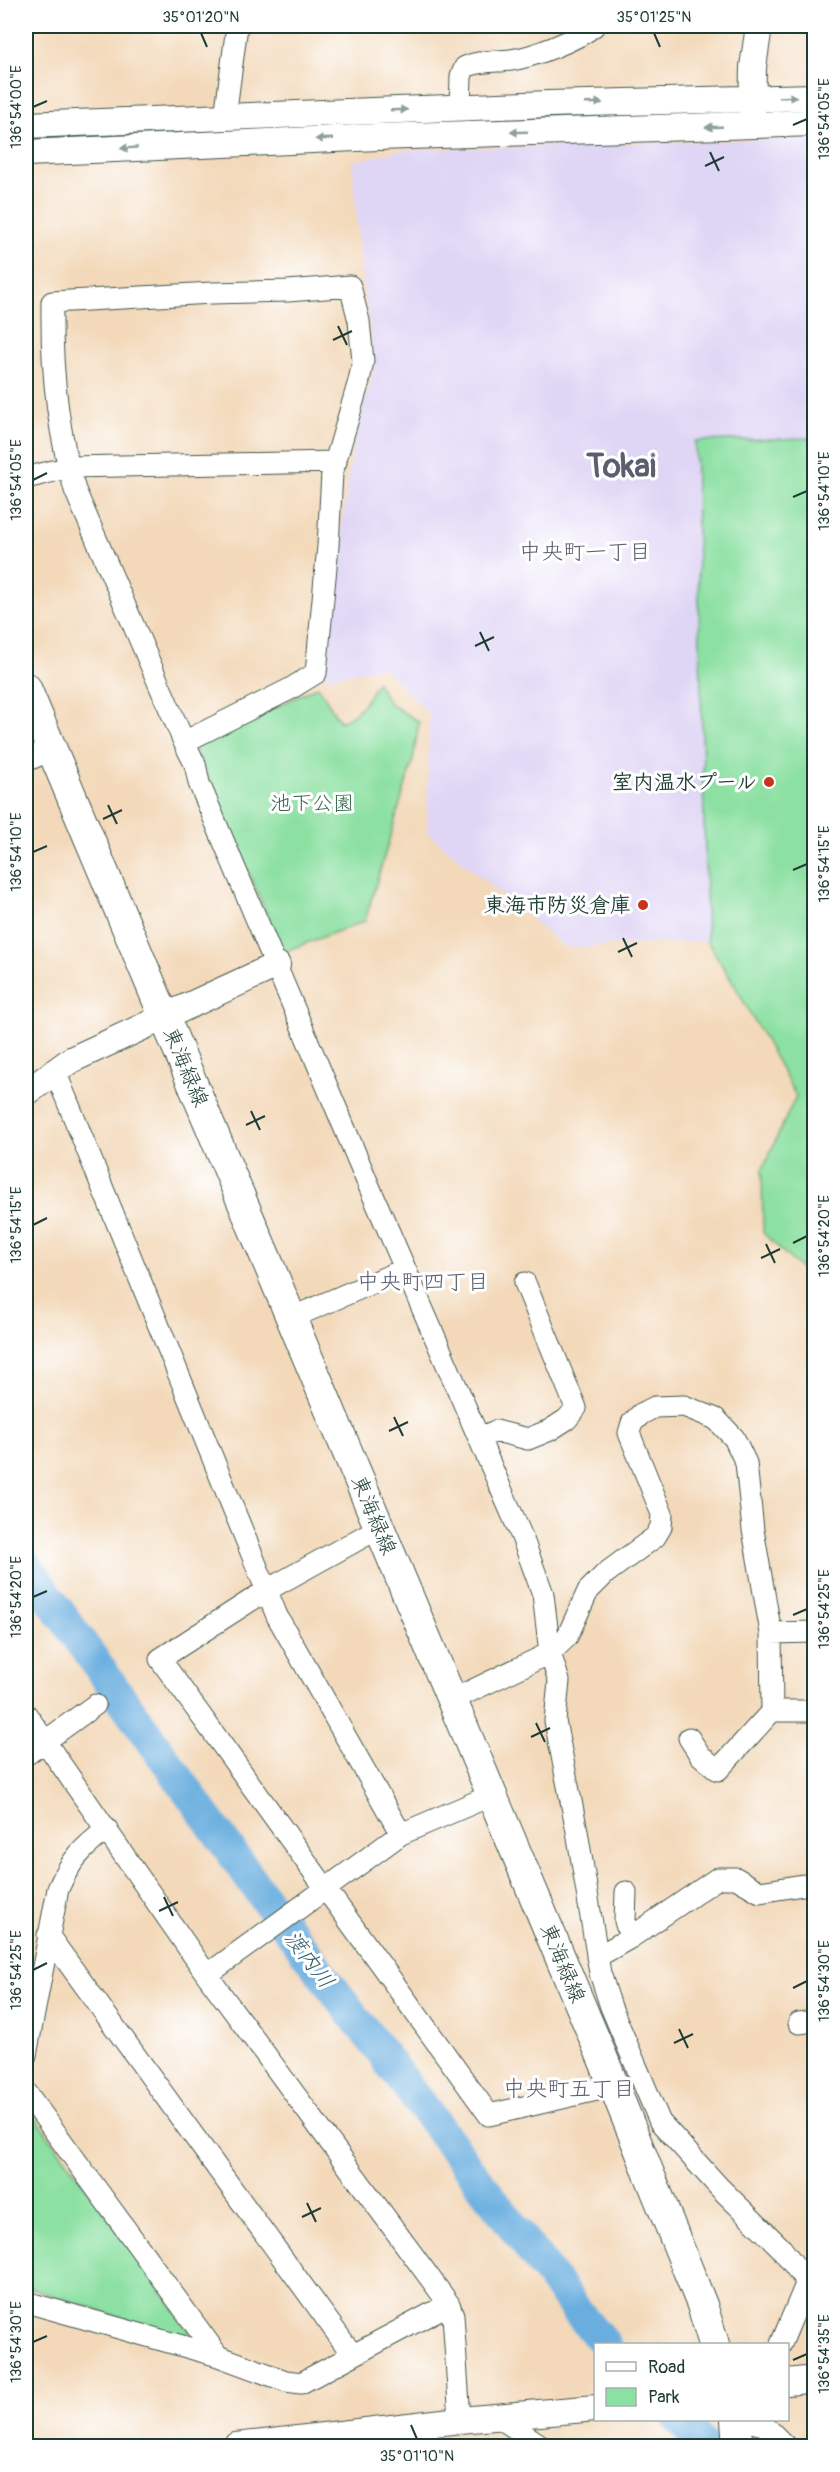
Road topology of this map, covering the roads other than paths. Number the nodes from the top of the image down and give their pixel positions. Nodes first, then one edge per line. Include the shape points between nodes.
1 (237, 26) edge
2 (594, 26) edge
3 (759, 26) edge
4 (814, 97) edge
5 (751, 98) junction
6 (460, 108) junction
7 (225, 117) junction
8 (814, 123) edge
9 (26, 125) edge
10 (752, 126) junction
11 (26, 153) edge
12 (336, 462) junction
13 (69, 467) junction
14 (26, 478) edge
15 (26, 688) edge
16 (184, 742) junction
17 (38, 755) edge
18 (277, 965) junction
19 (165, 1017) junction
20 (55, 1071) junction
21 (26, 1093) edge
22 (405, 1269) junction
23 (525, 1283) dead end
24 (291, 1318) junction
25 (479, 1438) junction
26 (379, 1528) junction
27 (267, 1590) junction
28 (814, 1632) edge
29 (771, 1633) junction
30 (550, 1653) junction
31 (452, 1700) junction
32 (94, 1705) dead end
33 (772, 1711) junction
34 (814, 1711) edge
35 (26, 1714) edge
36 (689, 1738) dead end
37 (44, 1741) junction
38 (26, 1755) edge
39 (492, 1795) junction
40 (107, 1829) junction
41 (401, 1834) junction
42 (809, 1884) dead end
43 (320, 1892) junction
44 (626, 1892) dead end
45 (48, 1935) junction
46 (630, 1938) junction
47 (597, 1957) junction
48 (207, 1975) junction
49 (26, 2055) edge
50 (614, 2086) junction
51 (26, 2092) edge
52 (811, 2281) edge
53 (26, 2302) edge
54 (449, 2304) junction
55 (714, 2343) edge
56 (781, 2343) edge
57 (352, 2354) junction
58 (218, 2356) junction
59 (814, 2379) edge
60 (789, 2382) edge
61 (594, 2408) edge
62 (498, 2417) junction
63 (460, 2420) junction
64 (736, 2421) edge
65 (746, 2421) edge
66 (270, 2444) edge
67 (236, 2446) edge
68 (542, 2446) edge
69 (738, 2446) edge
70 (785, 2446) edge

1 - 7 street
2 - 6 street via 535,55 465,67 460,76
3 - 5 street
5 -> 4 street
6 -> 5 street
5 - 10 street
7 -> 6 street
7 - 9 street
8 - 10 street
10 -> 11 street
12 - 13 street
12 - 13 street via 363,361 350,286 52,302 56,385
12 - 16 street via 316,673
13 - 14 street
13 - 16 street via 75,490
15 - 17 main road, 東海緑線
16 - 18 street
17 - 19 main road, 東海緑線
18 - 19 street
18 - 22 street
19 - 20 street
19 - 24 main road, 東海緑線
20 - 21 street
20 - 27 street
22 - 24 street
22 - 25 street
23 - 25 street via 576,1408 550,1430 528,1439 496,1431
24 - 26 main road, 東海緑線
25 - 30 street via 543,1594
26 - 27 street
26 - 31 main road, 東海緑線
27 - 41 street
27 - 43 street via 160,1659
28 - 29 street
29 - 30 street via 746,1463 734,1438 716,1419 684,1406 655,1407 632,1423 629,1433 662,1514 661,1527 655,1537 588,1591 567,1637
29 - 33 street
30 - 31 street
30 - 47 street via 559,1681 555,1721
31 - 39 main road, 東海緑線
32 - 37 street
33 - 34 street
33 - 36 street via 718,1770 699,1755
35 - 37 street
37 - 38 street
37 - 40 street
39 - 41 street
39 - 50 main road, 東海緑線
40 - 45 street via 68,1865 57,1889
40 - 48 street
41 - 43 street
42 - 46 street via 760,1892 736,1878 718,1878
43 - 48 street
43 - 50 street via 489,2115
44 - 46 street via 625,1921
45 - 49 street
45 - 57 street
46 - 47 street
47 - 52 street via 611,2007 660,2122
48 - 54 street
50 - 55 main road, 東海緑線
51 - 58 street
52 - 56 street
53 - 58 street
54 - 57 street
54 - 63 street
57 - 58 street via 301,2382 286,2381
59 - 60 street
61 - 62 street
62 - 63 street
62 - 68 street
63 - 66 street
64 - 69 main road
65 - 70 street via 764,2426
66 - 67 street

